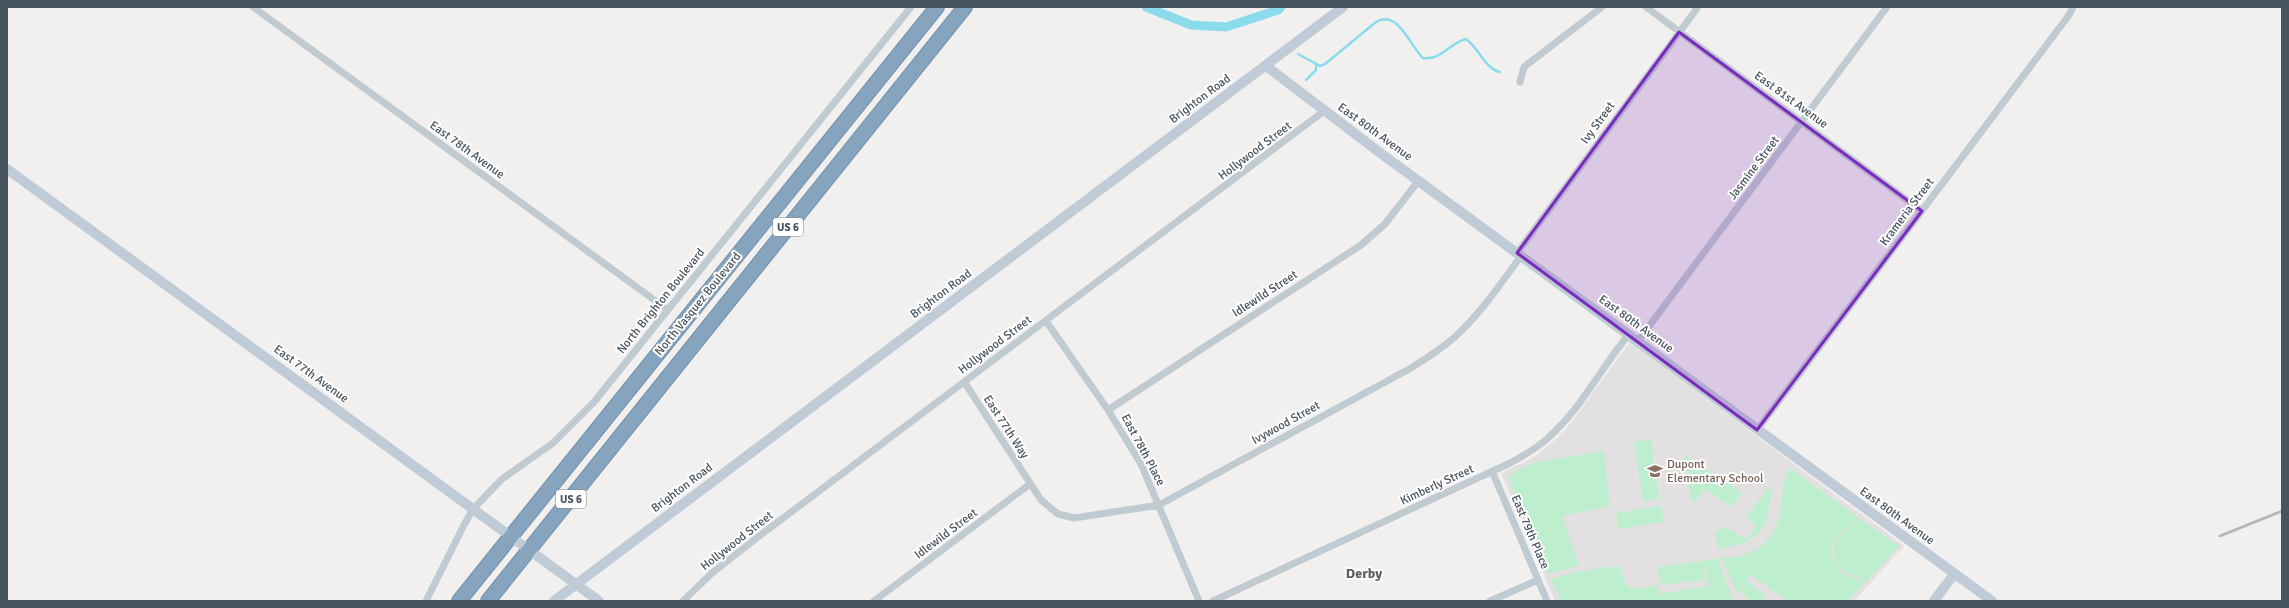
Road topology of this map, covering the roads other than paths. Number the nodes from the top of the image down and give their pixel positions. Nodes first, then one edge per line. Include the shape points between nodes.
1 (253, 7) edge
2 (911, 7) edge
3 (937, 7) edge
4 (965, 7) edge
5 (1343, 7) edge
6 (1602, 7) edge
7 (1646, 7) edge
8 (1698, 7) edge
9 (1887, 7) edge
10 (2073, 7) edge
11 (1679, 32) junction
12 (1266, 66) junction
13 (1520, 82) dead end
14 (1324, 111) junction
15 (1802, 121) junction
16 (7, 169) edge
17 (1419, 180) junction
18 (1922, 211) junction
19 (1519, 254) junction
20 (668, 310) junction
21 (1046, 321) junction
22 (1629, 334) junction
23 (1638, 341) junction
24 (965, 383) junction
25 (1108, 410) junction
26 (1757, 430) junction
27 (1492, 471) junction
28 (1030, 484) junction
29 (1159, 505) junction
30 (474, 509) junction
31 (511, 537) junction
32 (529, 550) junction
33 (1954, 574) junction
34 (1538, 580) junction
35 (576, 584) junction
36 (426, 601) edge
37 (459, 601) edge
38 (488, 601) edge
39 (554, 601) edge
40 (599, 601) edge
41 (683, 601) edge
42 (874, 601) edge
43 (1199, 601) edge
44 (1213, 601) edge
45 (1490, 601) edge
46 (1547, 601) edge
47 (1934, 601) edge
48 (1992, 601) edge

1 - 20 street, East 78th Avenue
2 - 20 street, North Brighton Boulevard
3 - 31 highway, North Vasquez Boulevard / US 6
4 - 32 highway, North Vasquez Boulevard / US 6
5 - 12 street, Brighton Road
6 - 13 street via 1524,67
7 - 11 street, East 81st Avenue
8 - 11 street, Ivy Street
9 - 15 street, Jasmine Street
10 - 18 street, Krameria Street
11 - 15 street, East 81st Avenue
11 - 19 street, Ivy Street
12 - 14 street, East 80th Avenue
12 - 35 street, Brighton Road
14 - 17 street, East 80th Avenue
14 - 21 street, Hollywood Street
15 - 18 street, East 81st Avenue
15 - 23 street, Jasmine Street
16 - 30 street, East 77th Avenue
17 - 19 street, East 80th Avenue
17 - 25 street, Idlewild Street via 1385,224 1367,240
18 - 26 street, Krameria Street
19 - 22 street, East 80th Avenue
19 - 29 street, Ivywood Street via 1477,314 1459,334 1440,349 1412,368
20 - 30 street, North Brighton Boulevard via 582,415 553,443 502,478
21 - 24 street, Hollywood Street
21 - 25 street, East 78th Place
22 - 23 street, East 80th Avenue
22 - 27 street, Kimberly Street via 1576,406 1549,437 1530,452
23 - 26 street, East 80th Avenue
24 - 28 street, East 77th Way
24 - 41 street, Hollywood Street via 712,573
25 - 29 street, East 78th Place via 1141,464
26 - 33 street, East 80th Avenue
27 - 34 street, East 79th Place
27 - 44 street, Kimberly Street
28 - 29 street, Ivywood Street via 1046,505 1066,517 1082,518
28 - 42 street, Idlewild Street
29 - 43 street, East 78th Place
30 - 31 street, East 77th Avenue
30 - 36 street, North Brighton Boulevard
31 - 32 street, East 77th Avenue
31 - 37 highway, North Vasquez Boulevard / US 6
32 - 35 street, East 77th Avenue
32 - 38 highway, North Vasquez Boulevard / US 6
33 - 47 street
33 - 48 street, East 80th Avenue
34 - 45 street
34 - 46 street, East 79th Place
35 - 39 street, Brighton Road
35 - 40 street, East 77th Avenue

